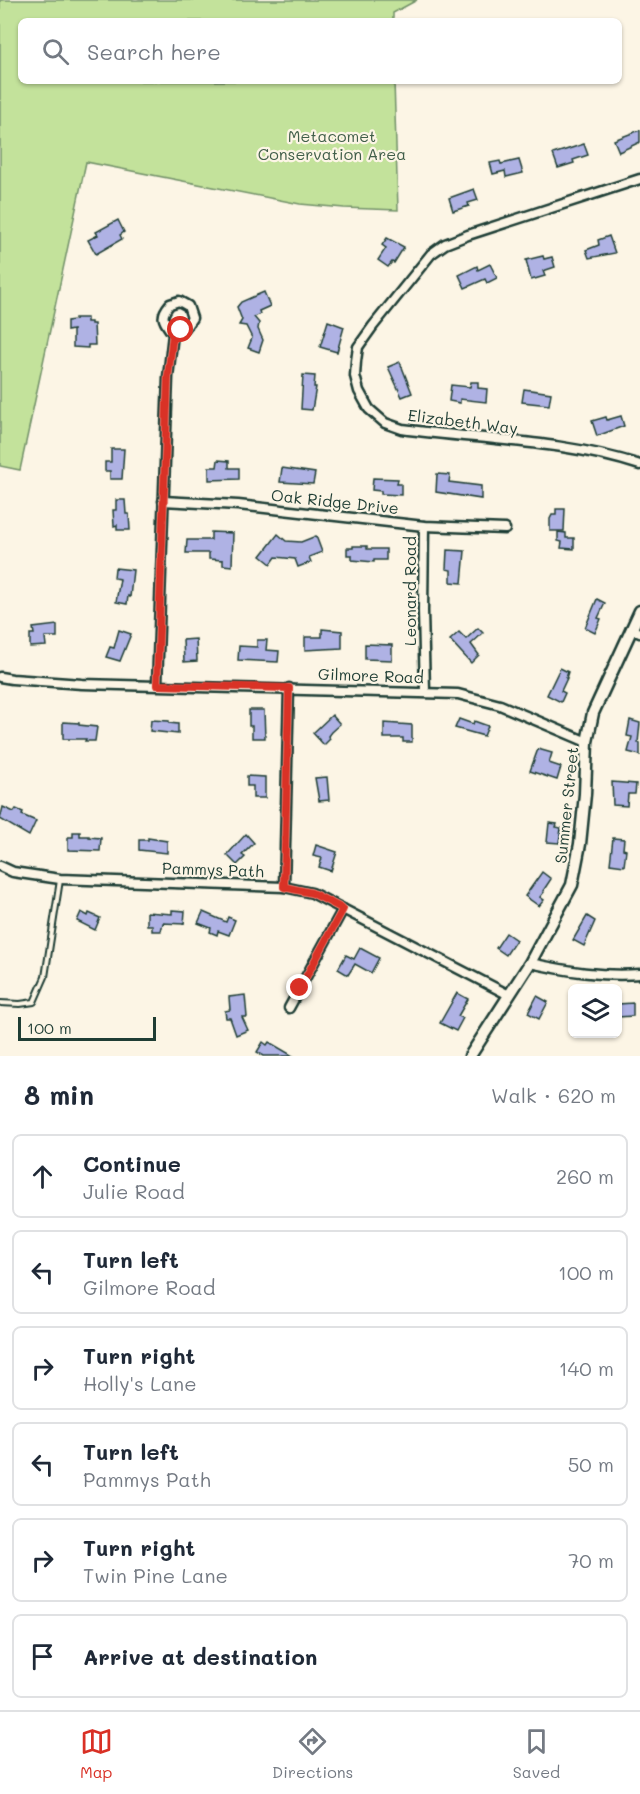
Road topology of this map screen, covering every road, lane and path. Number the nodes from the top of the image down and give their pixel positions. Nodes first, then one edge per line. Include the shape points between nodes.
1 (640, 179) edge
2 (173, 334) dead end
3 (640, 465) edge
4 (163, 501) junction
5 (424, 526) junction
6 (504, 530) dead end
7 (640, 611) edge
8 (636, 631) edge
9 (0, 676) edge
10 (157, 685) junction
11 (289, 688) junction
12 (425, 692) junction
13 (587, 742) junction
14 (0, 866) edge
15 (60, 879) junction
16 (284, 887) junction
17 (343, 909) junction
18 (530, 963) junction
19 (640, 974) edge
20 (509, 995) junction
21 (0, 1003) edge
22 (289, 1008) dead end
23 (470, 1056) edge

1 - 3 street, Elizabeth Way via 445,244 431,254 358,347 355,375 369,409 385,423 402,429 571,450
2 - 4 street
4 - 5 street, Oak Ridge Drive
4 - 10 street
5 - 6 street, Oak Ridge Drive
5 - 12 street, Leonard Road
7 - 8 street, Summer Street
8 - 13 street, Summer Street via 593,713
9 - 10 street, Gilmore Road
10 - 11 street, Gilmore Road
11 - 12 street, Gilmore Road
11 - 16 street
12 - 13 street, Gilmore Road via 477,697
13 - 18 street, Summer Street via 580,844 572,885
14 - 15 street, Pammys Path via 13,872
15 - 16 street, Pammys Path
15 - 21 lane via 45,977 34,1002
16 - 17 street, Pammys Path via 312,893
17 - 20 street, Pammys Path
17 - 22 street
18 - 19 street via 587,974
18 - 20 street, Summer Street
20 - 23 street, Summer Street

